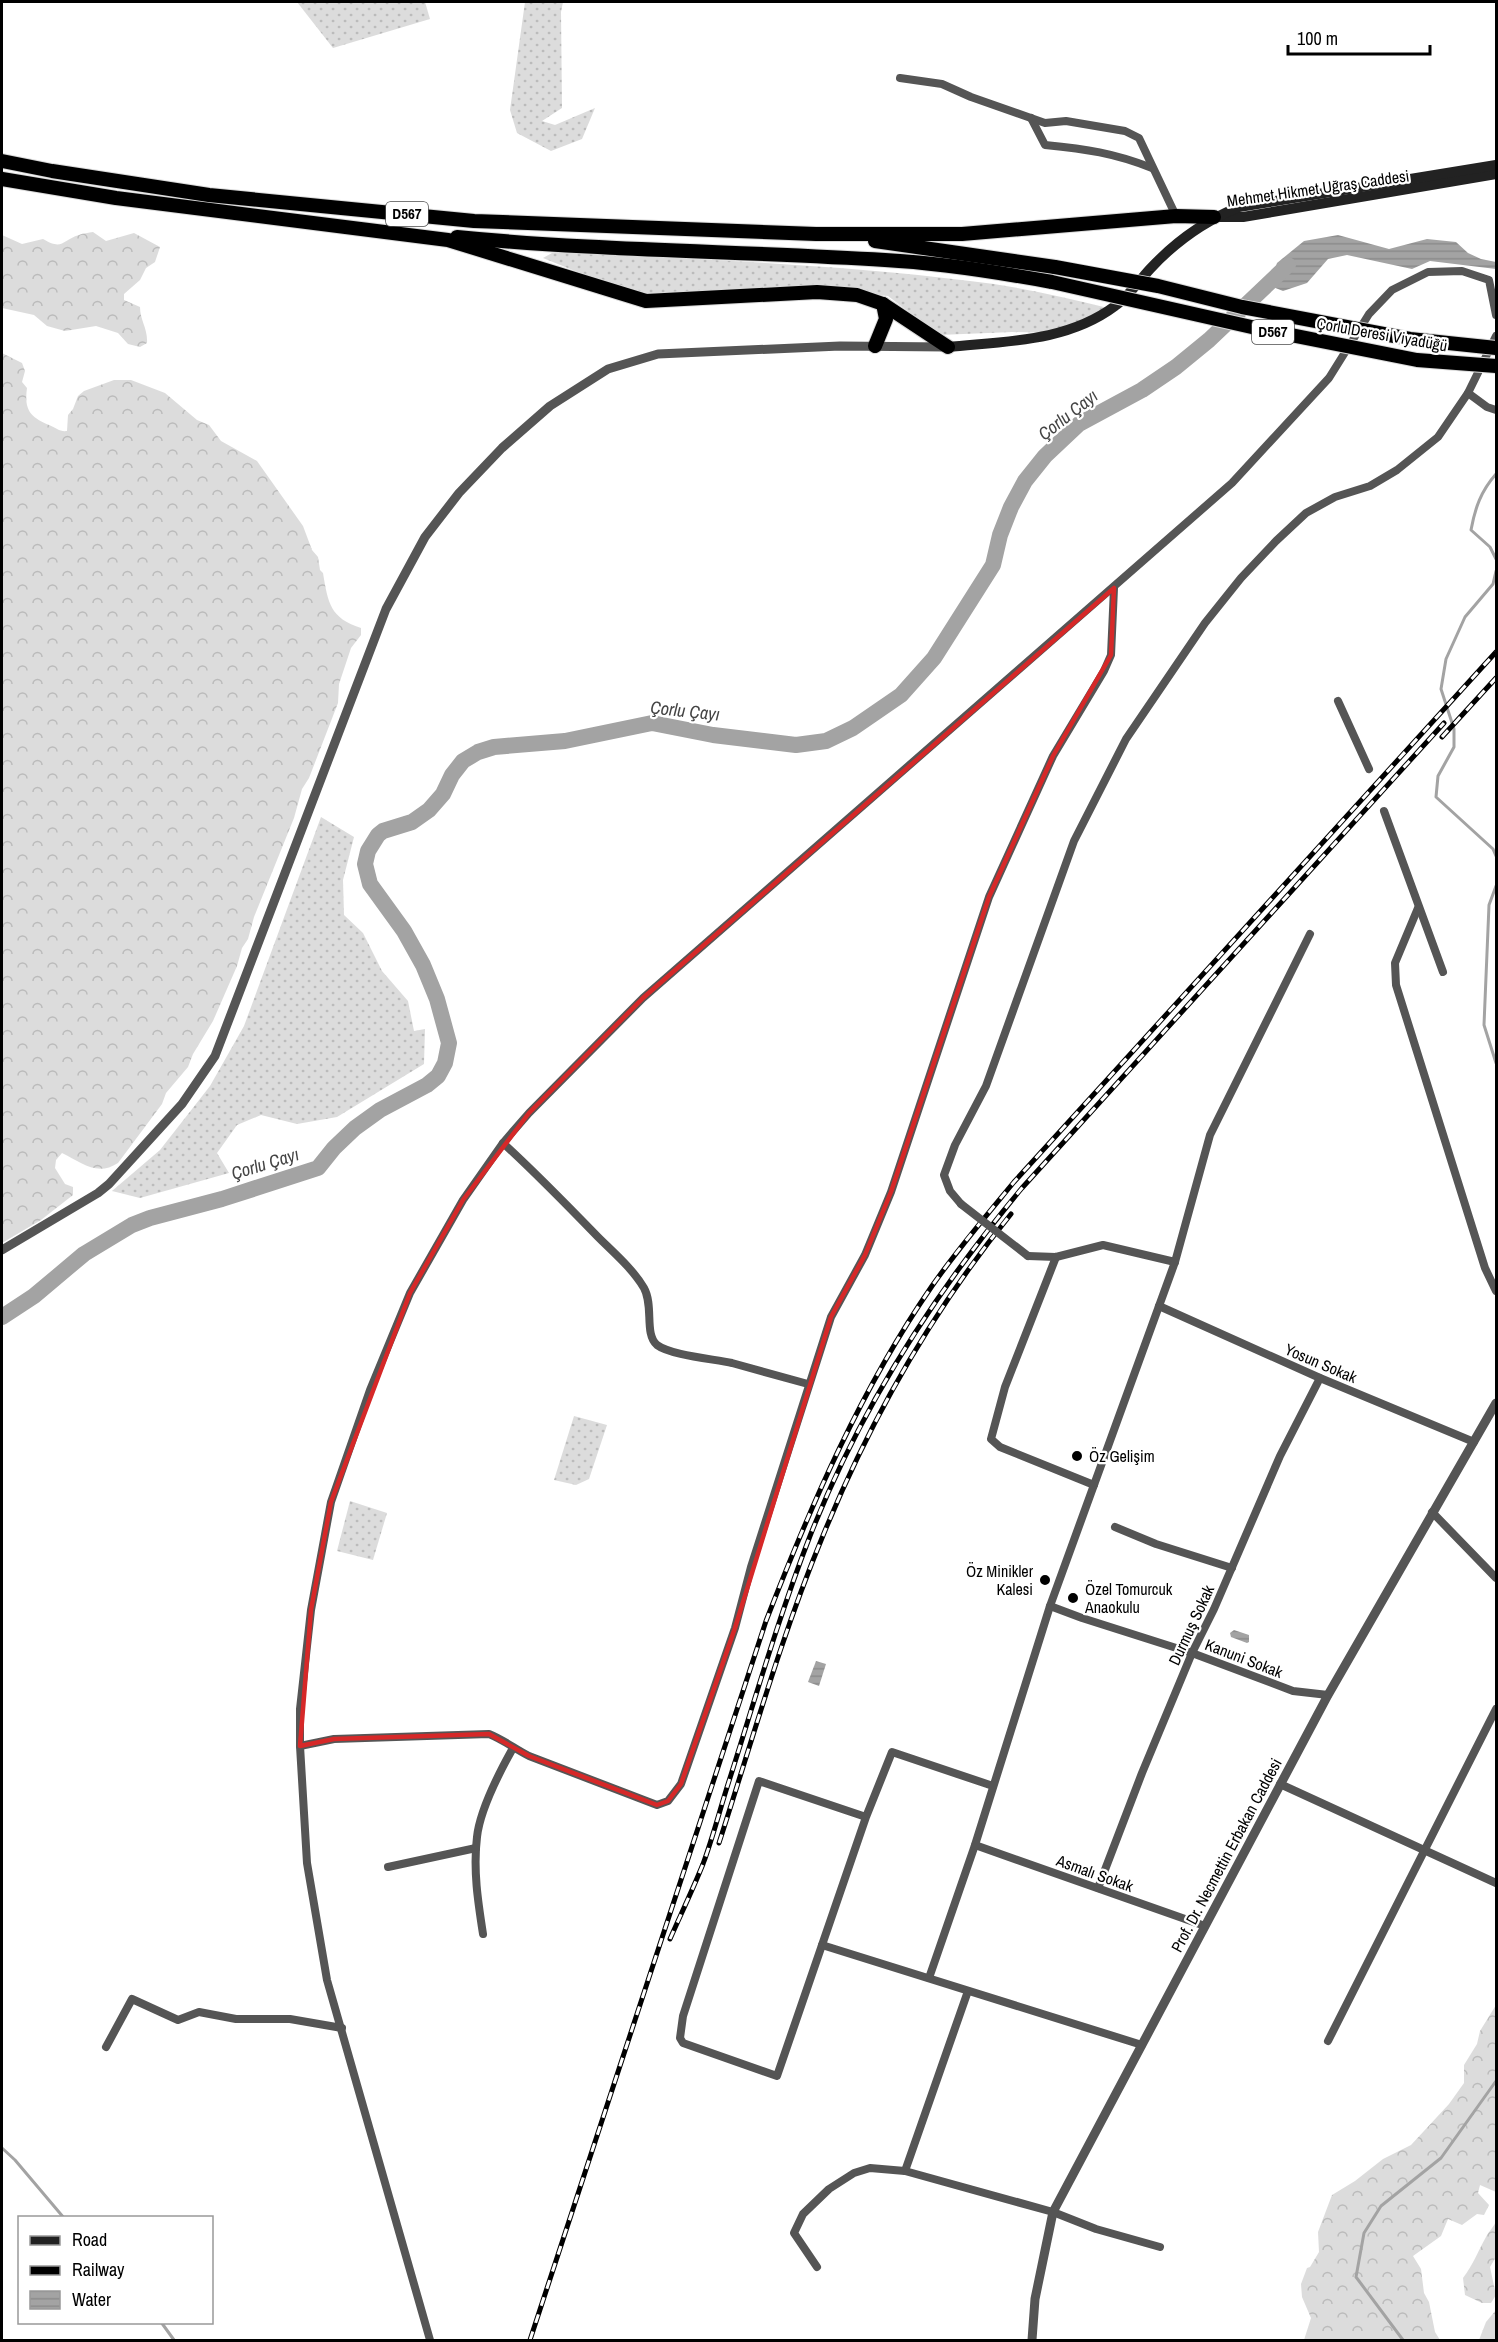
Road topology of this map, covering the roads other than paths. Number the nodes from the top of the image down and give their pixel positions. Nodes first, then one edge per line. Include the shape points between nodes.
1 (900, 78) dead end
2 (1031, 118) junction
3 (2, 161) edge
4 (1497, 165) edge
5 (1152, 168) junction
6 (1497, 174) edge
7 (2, 179) edge
8 (1176, 216) junction
9 (1214, 217) junction
10 (294, 220) junction
11 (816, 234) junction
12 (883, 304) junction
13 (1497, 315) edge
14 (1497, 336) edge
15 (875, 346) junction
16 (948, 347) junction
17 (1497, 348) edge
18 (1497, 366) edge
19 (1468, 393) junction
20 (1497, 410) edge
21 (1114, 588) junction
22 (1338, 701) dead end
23 (1369, 769) dead end
24 (1384, 811) dead end
25 (1418, 908) junction
26 (1310, 934) dead end
27 (1443, 972) dead end
28 (503, 1143) junction
29 (2, 1250) edge
30 (1056, 1257) junction
31 (1175, 1262) junction
32 (1497, 1291) edge
33 (1159, 1306) junction
34 (1320, 1378) junction
35 (808, 1384) junction
36 (1497, 1403) edge
37 (1474, 1442) junction
38 (1094, 1485) junction
39 (1432, 1512) junction
40 (1115, 1527) dead end
41 (1232, 1568) junction
42 (1497, 1578) edge
43 (1050, 1606) junction
44 (1192, 1653) junction
45 (1328, 1695) junction
46 (1497, 1708) edge
47 (300, 1746) junction
48 (513, 1748) junction
49 (1280, 1784) junction
50 (993, 1786) junction
51 (866, 1817) junction
52 (975, 1845) junction
53 (477, 1848) junction
54 (1424, 1850) junction
55 (388, 1867) dead end
56 (1497, 1884) edge
57 (1098, 1888) junction
58 (1205, 1926) junction
59 (483, 1934) dead end
60 (822, 1945) junction
61 (929, 1978) junction
62 (968, 1991) junction
63 (342, 2028) junction
64 (1328, 2041) dead end
65 (1142, 2045) junction
66 (106, 2047) dead end
67 (904, 2171) junction
68 (1053, 2212) junction
69 (1160, 2247) dead end
70 (817, 2267) dead end
71 (430, 2340) edge
72 (1032, 2340) edge

1 - 2 street via 942,84
2 - 5 street via 1045,145 1102,151
2 - 5 street via 1045,123 1066,121 1125,131 1139,138
3 - 11 highway, D567 via 209,195 474,220
4 - 9 main road, Mehmet Hikmet Uğraş Caddesi via 1239,207
5 - 8 street
6 - 9 main road, Mehmet Hikmet Uğraş Caddesi via 1243,217
7 - 10 highway, D567
8 - 9 highway
8 - 11 highway via 962,234
9 - 16 main road via 1177,242 1116,306 1075,329 1051,336
10 - 12 highway via 448,240 646,301 818,292 857,295
10 - 18 highway, Çorlu Deresi Viyadüğü / D567, bridge via 522,243 887,260 988,271 1417,360
11 - 17 highway, Çorlu Deresi Viyadüğü / D567, bridge via 1056,267 1410,339
12 - 15 highway via 886,319
12 - 16 highway
13 - 21 street via 1489,280 1462,271 1428,272 1392,290 1369,314 1329,378 1280,433 1232,483
14 - 19 street
15 - 16 street
15 - 29 street via 658,354 608,369 550,406 459,493 425,537 386,609 215,1056 182,1104 109,1184
19 - 20 street
19 - 30 street, bridge via 1438,436 1397,470 1306,513 1241,578 1205,623 1126,739 1074,841 986,1086 944,1176 961,1204 1028,1256
21 - 28 street via 642,998
21 - 35 street via 1111,655 1053,756 989,897 891,1192 865,1255 831,1317
22 - 23 street
24 - 25 street
25 - 27 street
25 - 32 street via 1395,963 1396,985 1485,1269
26 - 31 street via 1210,1135
28 - 35 street via 564,1201 643,1287 650,1303 650,1330 656,1344
28 - 47 street via 463,1200 410,1293 370,1390 331,1502 311,1610
30 - 31 street via 1103,1245
30 - 38 street via 1005,1387 991,1439 1000,1447
31 - 33 street
33 - 34 street, Yosun Sokak
33 - 38 street
34 - 37 street, Yosun Sokak
34 - 41 street, Durmuş Sokak via 1280,1456
35 - 48 street via 735,1628 681,1784 668,1801 657,1805
36 - 37 street, Prof. Dr. Necmettin Erbakan Caddesi
37 - 39 street, Prof. Dr. Necmettin Erbakan Caddesi
38 - 43 street
39 - 42 street
39 - 45 street, Prof. Dr. Necmettin Erbakan Caddesi
40 - 41 street
41 - 44 street, Durmuş Sokak
43 - 44 street, Kanuni Sokak
43 - 50 street
44 - 45 street, Kanuni Sokak via 1293,1691
44 - 57 street, Durmuş Sokak
45 - 49 street, Prof. Dr. Necmettin Erbakan Caddesi
46 - 54 street
47 - 48 street via 334,1738 489,1734
47 - 63 street via 307,1863 327,1980
48 - 53 street via 493,1784
49 - 54 street
49 - 58 street, Prof. Dr. Necmettin Erbakan Caddesi
50 - 51 street via 892,1752
50 - 52 street
51 - 60 street
51 - 60 street via 759,1781 683,2016 682,2043 777,2076
52 - 57 street, Asmalı Sokak
52 - 61 street
53 - 55 street
53 - 59 street via 476,1890
54 - 56 street
54 - 64 street
57 - 58 street, Asmalı Sokak
58 - 65 street, Prof. Dr. Necmettin Erbakan Caddesi
60 - 61 street
61 - 62 street
62 - 65 street
62 - 67 street
63 - 66 street via 290,2019 236,2019 199,2012 178,2020 132,1999
63 - 71 street
65 - 68 street, Prof. Dr. Necmettin Erbakan Caddesi
67 - 68 street
67 - 70 street via 870,2168 854,2173 829,2189 803,2214 794,2233
68 - 69 street
68 - 72 street, Prof. Dr. Necmettin Erbakan Caddesi via 1035,2299

